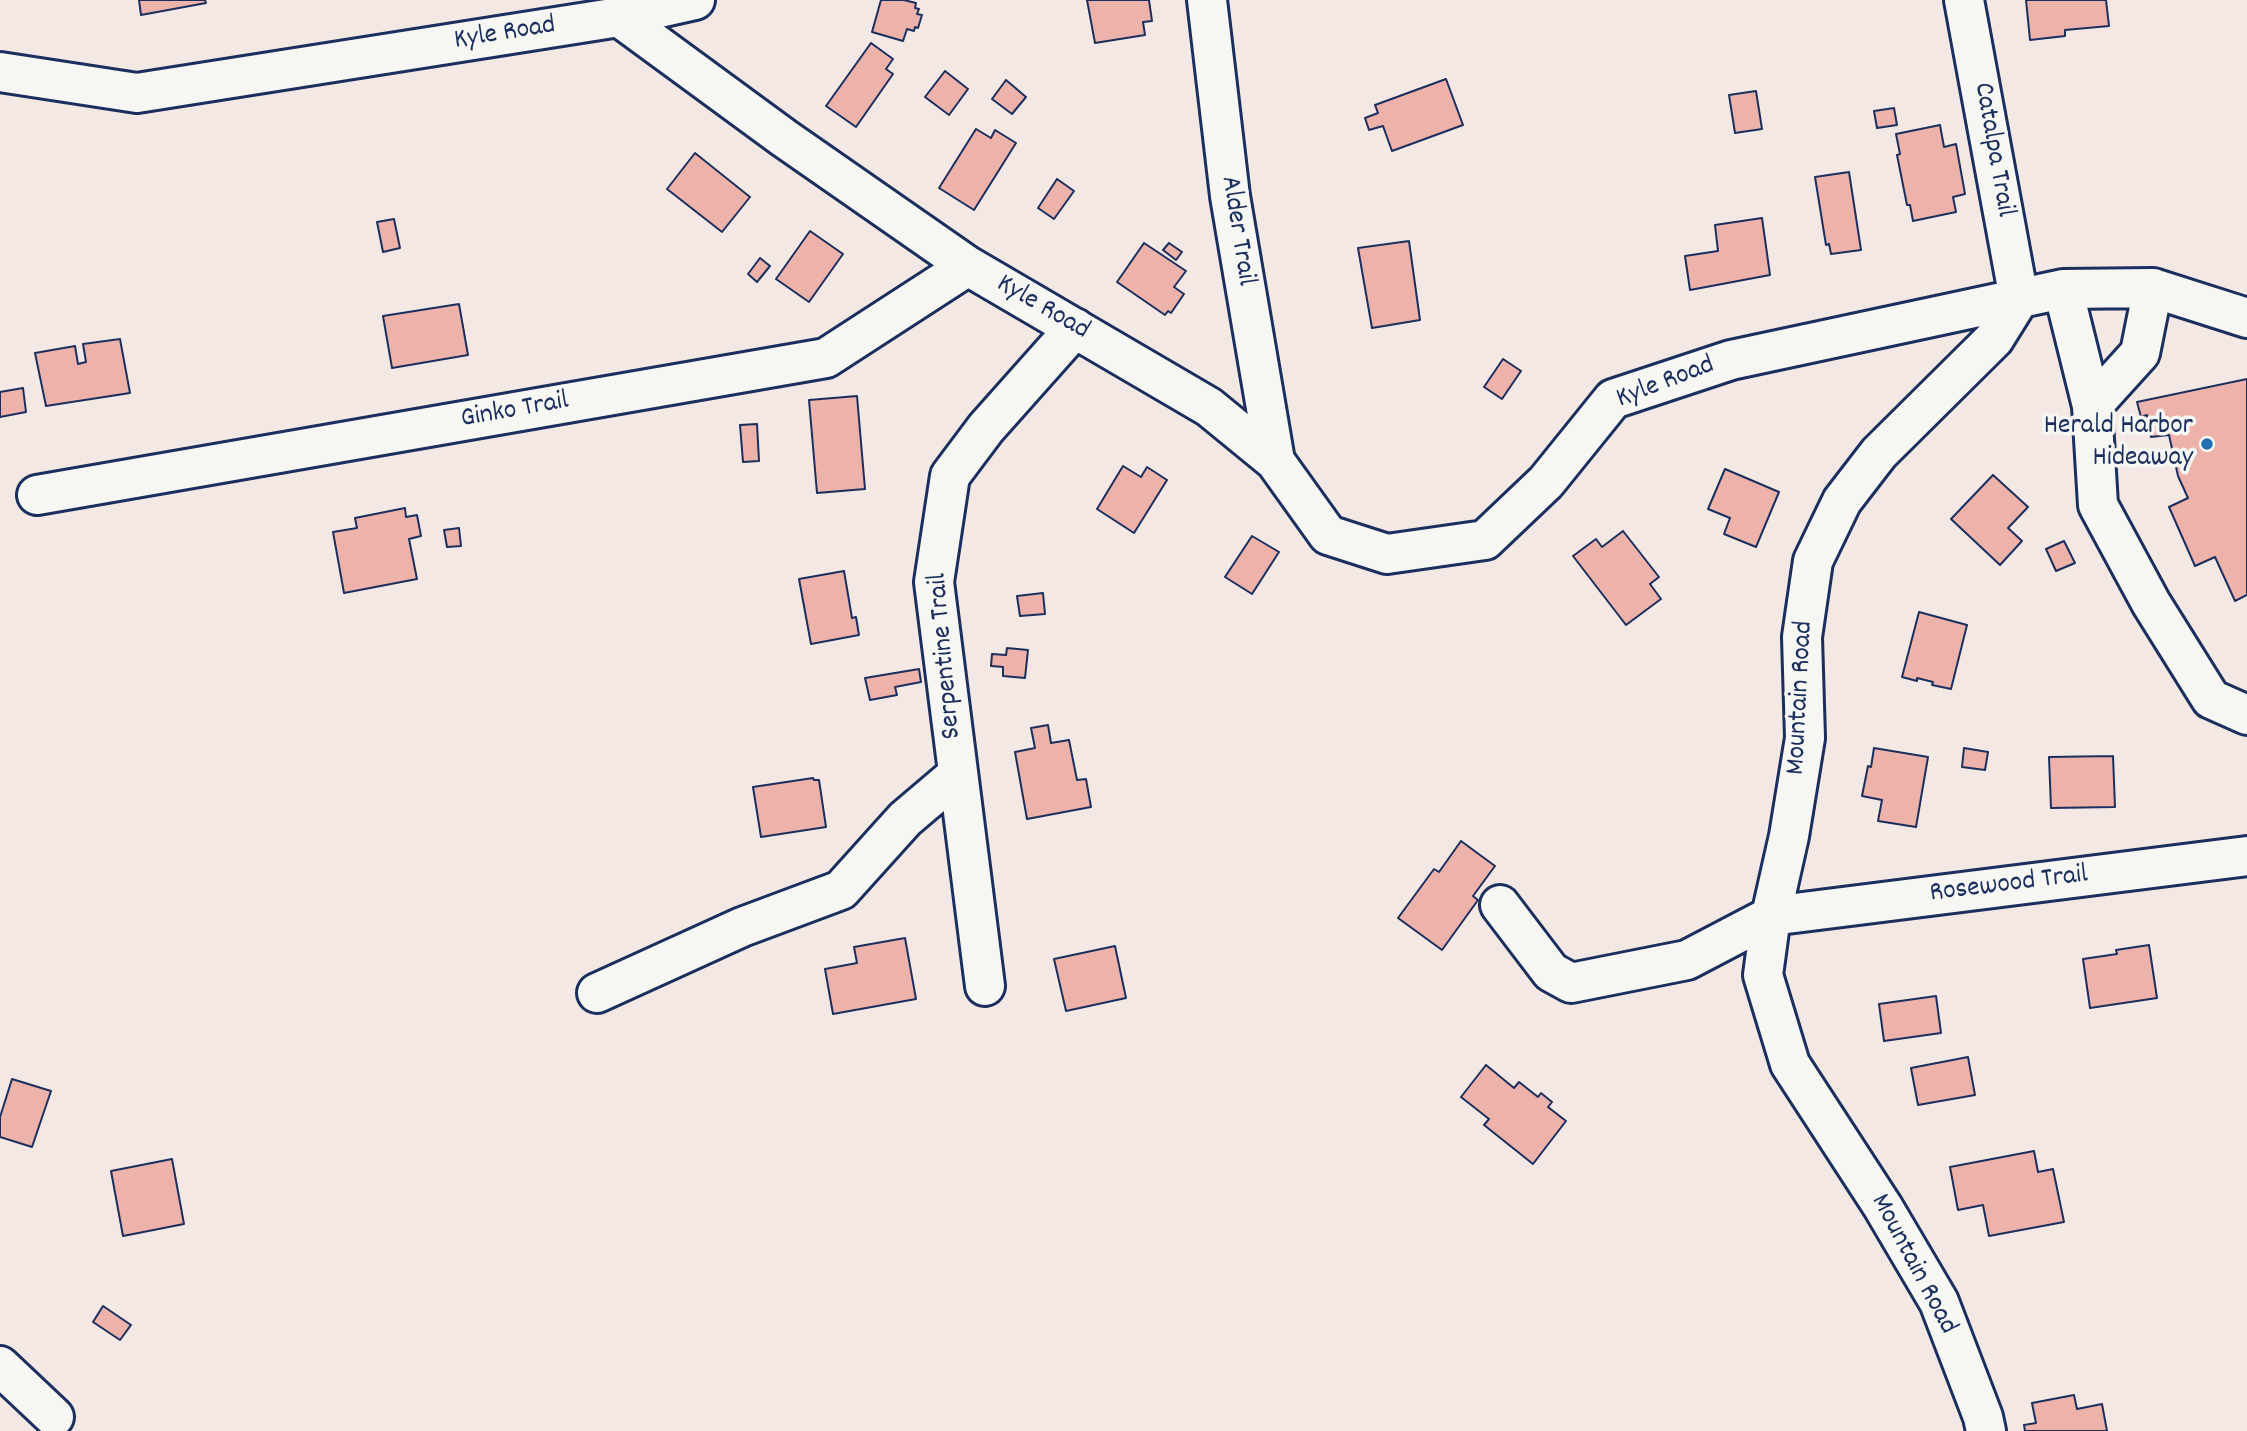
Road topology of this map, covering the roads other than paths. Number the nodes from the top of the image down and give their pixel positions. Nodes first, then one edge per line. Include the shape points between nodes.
1 (695, 0) edge
2 (1207, 0) edge
3 (1964, 0) edge
4 (619, 17) junction
5 (0, 72) edge
6 (968, 266) junction
7 (2153, 288) junction
8 (2063, 289) junction
9 (2019, 299) junction
10 (2247, 318) edge
11 (1075, 328) junction
12 (2092, 406) junction
13 (1275, 461) junction
14 (37, 495) dead end
15 (2247, 715) edge
16 (958, 774) junction
17 (2247, 856) edge
18 (1500, 905) dead end
19 (1771, 916) junction
20 (985, 986) dead end
21 (597, 993) dead end
22 (0, 1366) edge
23 (54, 1417) dead end
24 (1986, 1431) edge

1 - 4 street
2 - 13 street, Alder Trail via 1230,196
3 - 9 street, Catalpa Trail
4 - 5 street, Kyle Road via 136,93
4 - 6 street, Kyle Road
6 - 11 street, Kyle Road
6 - 14 street, Ginko Trail via 826,358
7 - 8 street
7 - 10 street
7 - 12 street via 2140,353
8 - 9 street
8 - 12 street
9 - 13 street, Kyle Road via 1731,360 1613,399 1546,482 1485,540 1387,554 1328,535
9 - 19 street, Mountain Road via 1994,339 1879,453 1842,501 1813,561 1802,637 1805,738
11 - 13 street, Kyle Road via 1209,407
11 - 16 street, Serpentine Trail via 950,476 934,582
12 - 15 street via 2098,505 2151,603 2211,699
16 - 20 street, Serpentine Trail
16 - 21 street via 905,819 841,890 742,927
17 - 19 street, Rosewood Trail
18 - 19 street via 1551,972 1570,983 1687,960
19 - 24 street, Mountain Road via 1763,975 1790,1064 1939,1302
22 - 23 street

